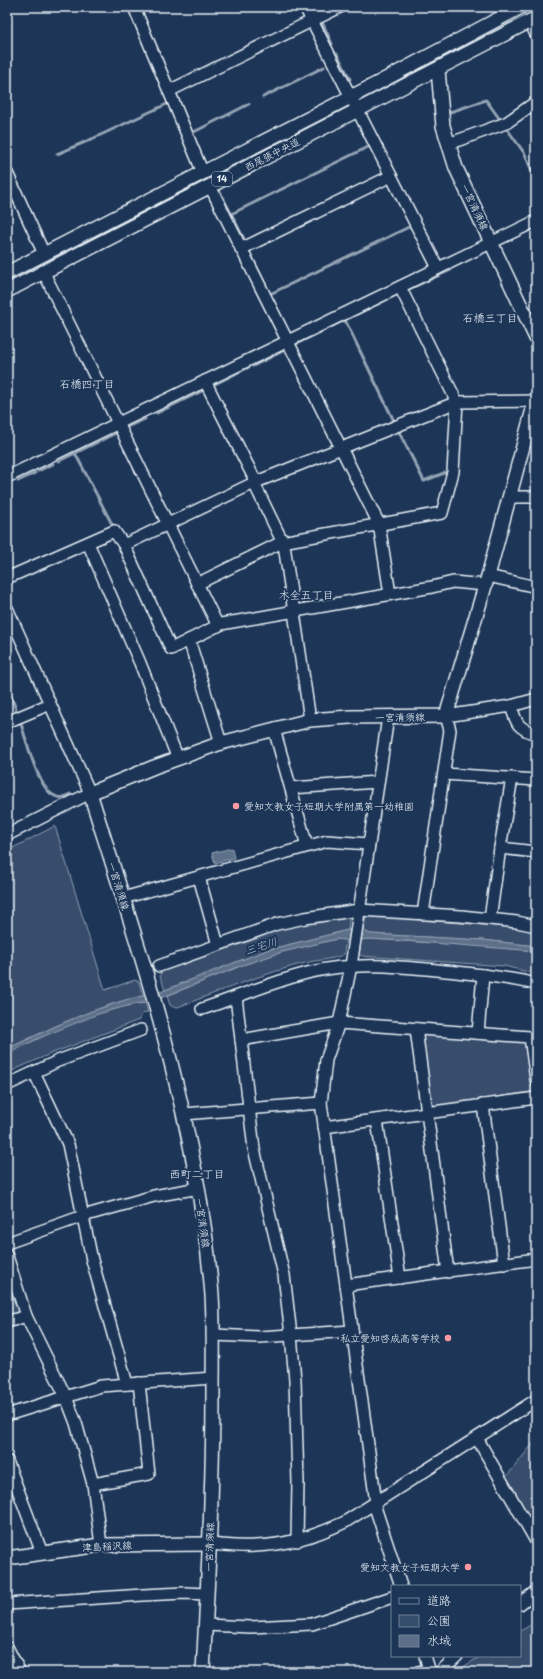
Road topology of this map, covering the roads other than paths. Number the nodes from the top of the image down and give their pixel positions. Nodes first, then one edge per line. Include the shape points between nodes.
1 (134, 7) edge
2 (305, 7) edge
3 (340, 7) edge
4 (522, 7) edge
5 (533, 19) edge
6 (312, 21) junction
7 (536, 35) edge
8 (438, 70) junction
9 (169, 91) junction
10 (351, 97) junction
11 (536, 102) edge
12 (359, 110) junction
13 (448, 144) junction
14 (7, 173) edge
15 (203, 173) junction
16 (391, 176) junction
17 (210, 186) junction
18 (536, 221) edge
19 (492, 242) junction
20 (241, 249) junction
21 (44, 254) junction
22 (438, 268) junction
23 (43, 271) junction
24 (7, 273) edge
25 (400, 287) junction
26 (7, 291) edge
27 (536, 338) edge
28 (287, 341) junction
29 (206, 381) junction
30 (536, 400) edge
31 (457, 402) junction
32 (118, 424) junction
33 (341, 448) junction
34 (7, 477) edge
35 (255, 483) junction
36 (508, 497) junction
37 (536, 497) edge
38 (168, 524) junction
39 (379, 524) junction
40 (282, 542) junction
41 (88, 543) junction
42 (124, 545) junction
43 (7, 578) edge
44 (486, 580) junction
45 (197, 584) junction
46 (536, 585) edge
47 (390, 594) junction
48 (7, 608) edge
49 (294, 611) junction
50 (218, 626) junction
51 (189, 640) junction
52 (536, 699) edge
53 (50, 704) junction
54 (511, 706) junction
55 (446, 716) junction
56 (388, 717) junction
57 (310, 720) junction
58 (7, 722) edge
59 (274, 729) junction
60 (536, 734) edge
61 (221, 743) junction
62 (178, 759) junction
63 (444, 774) junction
64 (512, 778) junction
65 (536, 780) edge
66 (378, 782) junction
67 (291, 788) junction
68 (90, 793) junction
69 (7, 835) edge
70 (369, 844) junction
71 (307, 846) junction
72 (500, 848) junction
73 (536, 852) edge
74 (199, 877) junction
75 (123, 898) junction
76 (358, 914) junction
77 (424, 914) junction
78 (490, 919) junction
79 (536, 926) edge
80 (218, 945) junction
81 (159, 966) dead end
82 (351, 966) junction
83 (483, 975) junction
84 (536, 984) edge
85 (236, 997) junction
86 (202, 1009) dead end
87 (339, 1023) junction
88 (416, 1029) junction
89 (141, 1030) dead end
90 (478, 1033) junction
91 (241, 1040) junction
92 (34, 1072) junction
93 (536, 1080) edge
94 (7, 1085) edge
95 (536, 1098) edge
96 (321, 1103) junction
97 (483, 1105) junction
98 (249, 1108) junction
99 (427, 1113) junction
100 (184, 1114) junction
101 (377, 1120) junction
102 (324, 1127) junction
103 (199, 1188) junction
104 (83, 1216) junction
105 (7, 1243) edge
106 (7, 1256) edge
107 (536, 1259) edge
108 (504, 1264) junction
109 (448, 1272) junction
110 (400, 1278) junction
111 (346, 1285) junction
112 (26, 1316) junction
113 (7, 1322) edge
114 (352, 1331) junction
115 (214, 1335) junction
116 (291, 1335) junction
117 (213, 1378) junction
118 (139, 1383) junction
119 (127, 1384) junction
120 (66, 1397) junction
121 (536, 1400) edge
122 (7, 1415) edge
123 (477, 1438) junction
124 (7, 1461) edge
125 (93, 1484) junction
126 (375, 1504) junction
127 (297, 1541) junction
128 (536, 1541) edge
129 (208, 1544) junction
130 (101, 1545) junction
131 (42, 1553) junction
132 (7, 1558) edge
133 (401, 1585) edge
134 (536, 1591) edge
135 (207, 1594) junction
136 (391, 1597) edge
137 (521, 1603) edge
138 (7, 1604) edge
139 (205, 1625) junction
140 (7, 1647) edge
141 (426, 1657) edge
142 (455, 1657) edge
143 (433, 1671) edge
144 (20, 1672) edge
145 (203, 1672) edge
146 (418, 1672) edge

1 - 9 street
2 - 6 street
3 - 6 street
4 - 5 main road
4 - 10 main road, 西尾張中央道 / 14
5 - 7 street
5 - 8 main road, 西尾張中央道 / 14
6 - 9 street
6 - 10 street
8 - 12 main road, 西尾張中央道 / 14
8 - 13 main road, 一宮清須線 via 443,126
9 - 15 street
10 - 12 street
10 - 15 main road, 西尾張中央道 / 14
11 - 13 street via 506,122
12 - 16 street
12 - 17 main road, 西尾張中央道 / 14
13 - 19 main road, 一宮清須線 via 456,168
14 - 21 street
15 - 21 main road, 西尾張中央道 / 14
16 - 20 street
16 - 22 street
17 - 20 street
17 - 23 main road, 西尾張中央道 / 14
18 - 19 street
19 - 22 street
19 - 27 main road, 一宮清須線
20 - 28 street
21 - 24 main road, 西尾張中央道 / 14
22 - 25 street
23 - 26 main road, 西尾張中央道 / 14
23 - 32 street
25 - 28 street
25 - 31 street
28 - 29 street
28 - 33 street
29 - 32 street
29 - 35 street
30 - 31 street
30 - 36 main road
31 - 33 street
31 - 39 street via 453,472 442,513
32 - 34 street
32 - 38 street
33 - 35 street
33 - 39 street
35 - 38 street
35 - 40 street
36 - 37 street
36 - 44 main road
38 - 42 street
38 - 45 street
39 - 40 street
39 - 47 street
40 - 45 street
40 - 49 street
41 - 42 street via 114,531
41 - 43 street
41 - 62 street
42 - 51 street via 171,649
44 - 46 street
44 - 47 street via 453,582
44 - 55 main road
45 - 50 street
47 - 49 street
48 - 53 street
49 - 50 street
49 - 57 street
50 - 51 street
51 - 61 street
52 - 54 street
53 - 58 street
53 - 68 street
54 - 55 street
54 - 60 street via 516,722 527,731
55 - 56 main road, 一宮清須線
55 - 63 street via 450,730
56 - 57 main road, 一宮清須線
56 - 66 street
57 - 59 main road, 一宮清須線
59 - 61 main road, 一宮清須線
59 - 67 street
61 - 62 main road, 一宮清須線
62 - 68 main road, 一宮清須線
63 - 64 street
63 - 77 street
64 - 65 street
64 - 72 street
66 - 67 street
66 - 70 street
67 - 71 street
68 - 69 street
68 - 75 main road, 一宮清須線
70 - 71 street via 327,841
70 - 76 street
71 - 74 street
72 - 73 street
72 - 78 street
74 - 75 street
74 - 80 street
75 - 100 main road, 一宮清須線 via 157,1010
76 - 77 street
76 - 80 street via 305,918 277,924
76 - 82 street
77 - 78 street
78 - 79 street
80 - 81 street
82 - 83 street via 395,966
82 - 85 street via 311,972
82 - 87 street
83 - 84 street
83 - 90 street
85 - 86 street
85 - 91 street
87 - 88 street
87 - 91 street
87 - 96 street via 326,1060
88 - 90 street
88 - 99 street
89 - 92 street
90 - 93 street via 530,1036
91 - 98 street
92 - 94 street
92 - 104 street via 68,1144
95 - 97 street
96 - 98 street
96 - 102 street
97 - 99 street
97 - 108 street
98 - 100 street
98 - 116 street via 254,1149 284,1274
99 - 101 street
99 - 109 street
100 - 103 main road, 一宮清須線
101 - 102 street
101 - 110 street
102 - 111 street
103 - 104 street via 154,1196
103 - 115 main road, 一宮清須線
104 - 105 street
104 - 119 street via 92,1260
106 - 112 street
107 - 108 street
108 - 109 street
109 - 110 street
110 - 111 street
111 - 114 street
112 - 113 street
112 - 120 street
114 - 116 street
114 - 126 street
115 - 116 street
115 - 117 main road, 一宮清須線
116 - 127 street via 298,1482
117 - 118 street
117 - 129 main road, 一宮清須線 via 213,1462
118 - 119 street
118 - 125 street via 149,1474
119 - 120 street via 101,1386
120 - 122 street
120 - 125 street
121 - 123 street
123 - 126 street
123 - 128 street
124 - 131 street
125 - 130 street
126 - 127 street via 323,1533
126 - 133 street
127 - 129 street via 254,1547
129 - 130 main road, 津島稲沢線
129 - 135 main road, 一宮清須線
130 - 131 main road, 津島稲沢線
131 - 132 main road, 津島稲沢線
134 - 137 street
135 - 138 street via 143,1595
135 - 139 main road, 一宮清須線
136 - 139 street via 312,1624 251,1627
139 - 145 main road, 一宮清須線
140 - 144 street
141 - 143 street
142 - 143 street
143 - 146 street

